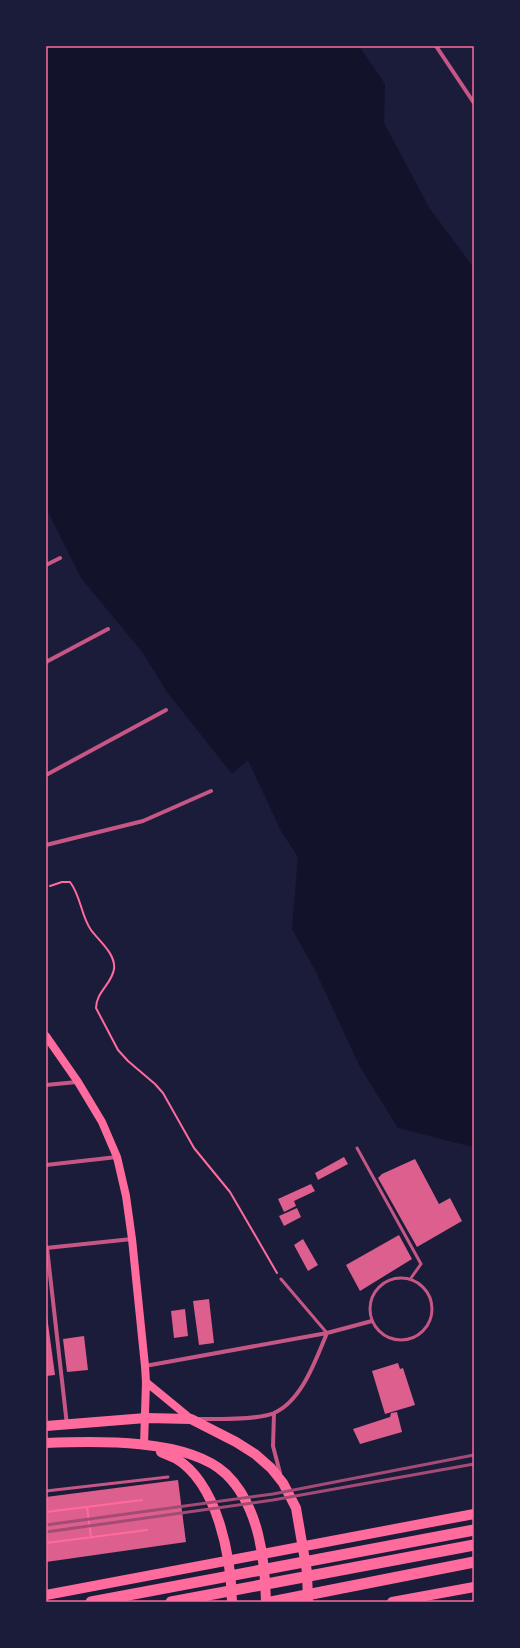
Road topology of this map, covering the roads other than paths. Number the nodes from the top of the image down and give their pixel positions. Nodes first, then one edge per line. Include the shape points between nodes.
1 (436, 46) edge
2 (474, 103) edge
3 (60, 558) dead end
4 (46, 565) edge
5 (108, 629) dead end
6 (46, 662) edge
7 (166, 710) dead end
8 (46, 775) edge
9 (211, 791) dead end
10 (46, 845) edge
11 (46, 1038) edge
12 (78, 1082) junction
13 (46, 1085) edge
14 (357, 1148) dead end
15 (117, 1157) junction
16 (46, 1166) edge
17 (132, 1239) junction
18 (47, 1248) edge
19 (411, 1278) junction
20 (281, 1279) road end
21 (372, 1321) junction
22 (327, 1333) junction
23 (145, 1366) junction
24 (146, 1382) junction
25 (274, 1413) junction
26 (146, 1418) junction
27 (191, 1420) junction
28 (67, 1425) junction
29 (46, 1426) edge
30 (46, 1443) edge
31 (144, 1445) junction
32 (168, 1477) dead end
33 (283, 1483) junction
34 (46, 1491) edge
35 (474, 1514) edge
36 (474, 1530) edge
37 (474, 1545) edge
38 (474, 1562) edge
39 (474, 1587) edge
40 (46, 1595) edge
41 (91, 1602) edge
42 (171, 1602) edge
43 (232, 1602) edge
44 (266, 1602) edge
45 (271, 1602) edge
46 (308, 1602) edge
47 (392, 1602) edge

1 - 2 street
3 - 4 street
5 - 6 street
7 - 8 street
9 - 10 street via 143,821
11 - 12 main road
12 - 13 street
12 - 15 main road via 102,1122
14 - 19 lane via 421,1264
15 - 16 street
15 - 17 main road
17 - 18 street
17 - 23 main road
18 - 28 street
19 - 21 lane via 389,1279 380,1285 370,1302
19 - 21 lane via 428,1291 432,1301 433,1312 429,1324 422,1333 401,1340 391,1338 381,1333
20 - 22 lane
21 - 22 street
22 - 23 street
22 - 25 street via 315,1364 298,1391
23 - 24 main road
24 - 26 main road
24 - 27 main road
25 - 27 street via 253,1417
25 - 33 street via 273,1446
26 - 27 main road
26 - 28 main road
26 - 31 main road
27 - 33 main road via 255,1454
28 - 29 main road
30 - 31 main road
31 - 43 main road via 176,1459 194,1475 206,1494 222,1530 230,1568
31 - 44 main road via 200,1458 213,1464 236,1485 245,1500 257,1534 264,1565
32 - 34 lane
33 - 46 main road via 296,1508 307,1572
35 - 40 main road
36 - 41 highway
37 - 42 highway
38 - 45 highway
39 - 47 main road

